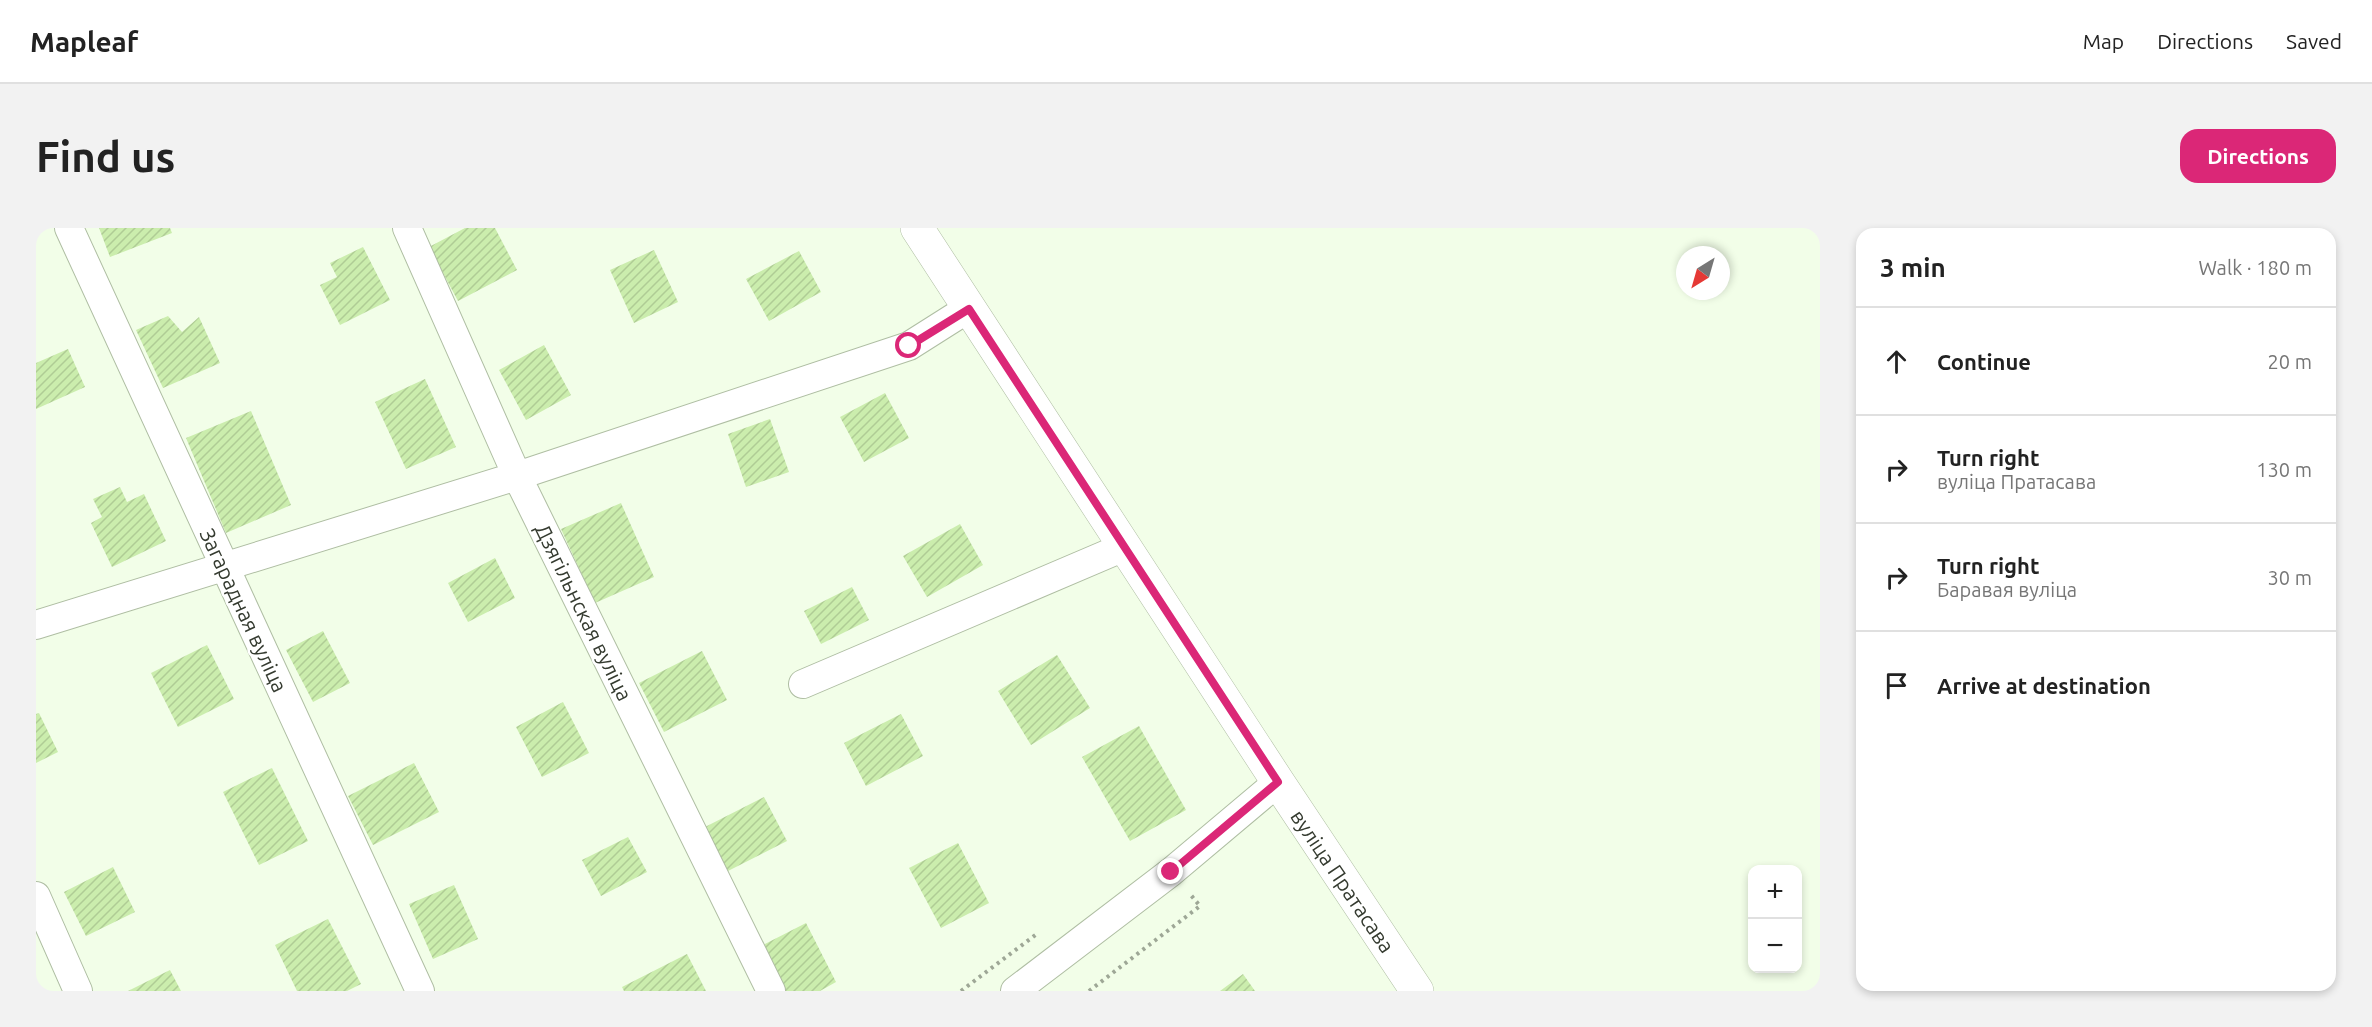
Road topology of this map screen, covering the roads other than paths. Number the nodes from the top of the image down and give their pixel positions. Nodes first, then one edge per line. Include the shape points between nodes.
1 (69, 228) edge
2 (407, 228) edge
3 (917, 228) edge
4 (969, 309) junction
5 (517, 476) junction
6 (1124, 547) junction
7 (223, 566) junction
8 (36, 625) edge
9 (802, 684) dead end
10 (1278, 782) junction
11 (36, 896) edge
12 (78, 991) edge
13 (420, 991) edge
14 (771, 991) edge
15 (1015, 991) edge
16 (1417, 991) edge

1 - 7 street, Загарадная вуліца
2 - 5 street, Дзягільнская вуліца
3 - 4 main road, вуліца Пратасава
4 - 5 street via 909,346
4 - 6 main road, вуліца Пратасава
5 - 7 street
5 - 14 street, Дзягільнская вуліца
6 - 9 street
6 - 10 main road, вуліца Пратасава
7 - 8 street
7 - 13 street, Загарадная вуліца
10 - 15 street via 1171,872
10 - 16 main road, вуліца Пратасава
11 - 12 street

